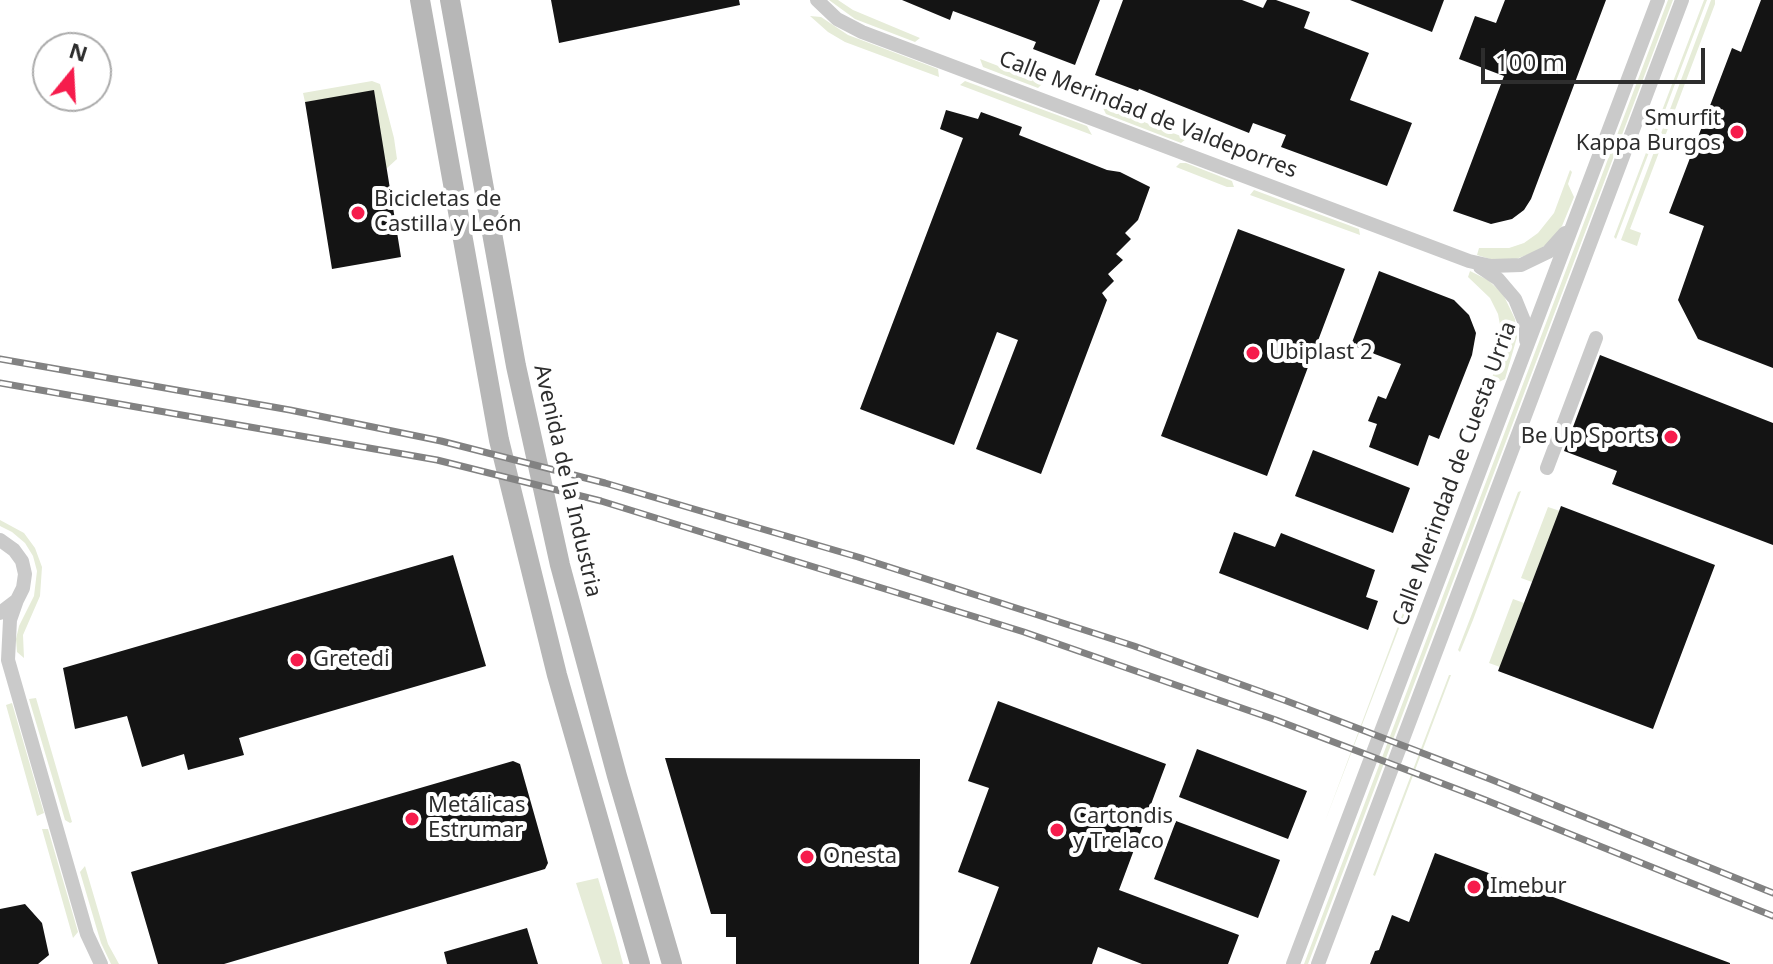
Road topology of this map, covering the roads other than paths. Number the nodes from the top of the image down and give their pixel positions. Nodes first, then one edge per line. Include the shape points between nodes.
1 (420, 0) edge
2 (450, 0) edge
3 (817, 0) edge
4 (1658, 0) edge
5 (1682, 0) edge
6 (1575, 220) junction
7 (1469, 261) junction
8 (1596, 338) dead end
9 (1526, 348) junction
10 (1547, 468) dead end
11 (0, 540) edge
12 (17, 600) junction
13 (0, 613) edge
14 (4, 654) edge
15 (101, 964) edge
16 (640, 964) edge
17 (672, 964) edge
18 (1293, 964) edge
19 (1318, 964) edge

1 - 16 main road via 499,440 561,689
2 - 17 main road, Avenida de la Industria via 516,366 560,565
3 - 7 street, Calle Merindad de Valdeporres via 862,32
4 - 6 street, Calle Merindad de Cuesta Urria
5 - 19 street, Calle Merindad de Cuesta Urria
6 - 7 street, Calle Merindad de Valdeporres via 1556,245 1532,261 1508,267
6 - 9 street, Calle Merindad de Cuesta Urria
7 - 9 street, Calle Merindad de Valdeporres via 1498,279 1515,299 1526,326
8 - 10 street
9 - 18 street, Calle Merindad de Cuesta Urria
11 - 12 street via 22,561 25,574
12 - 13 street
12 - 14 street
14 - 15 street via 87,934

